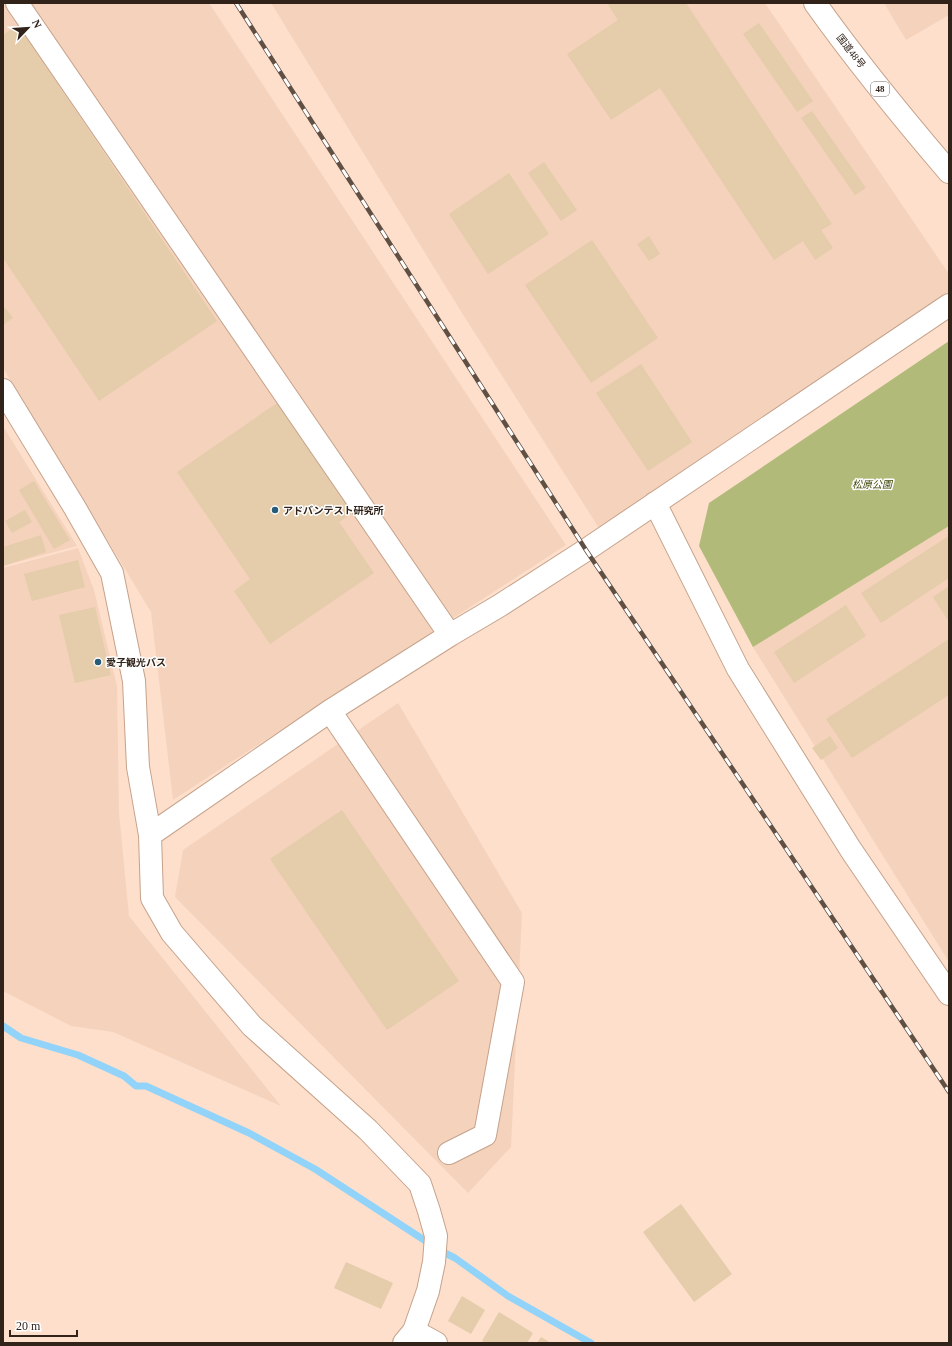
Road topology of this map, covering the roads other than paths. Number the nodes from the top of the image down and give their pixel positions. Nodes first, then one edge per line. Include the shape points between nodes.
1 (17, 3) edge
2 (815, 3) edge
3 (949, 172) edge
4 (949, 305) edge
5 (3, 390) edge
6 (655, 503) junction
7 (450, 635) junction
8 (330, 711) junction
9 (150, 834) junction
10 (949, 994) edge
11 (449, 1153) dead end
12 (409, 1337) edge
13 (436, 1343) edge

1 - 7 main road
2 - 3 main road, 国道48号 / 48 via 840,38
4 - 6 main road
5 - 9 main road via 112,573 134,681 138,767
6 - 7 main road
6 - 10 main road via 738,669 851,850
7 - 8 main road
8 - 9 main road
8 - 11 main road via 514,982 485,1135
9 - 12 main road via 152,898 172,933 252,1026 368,1130 420,1184 436,1236 428,1290
12 - 13 main road

